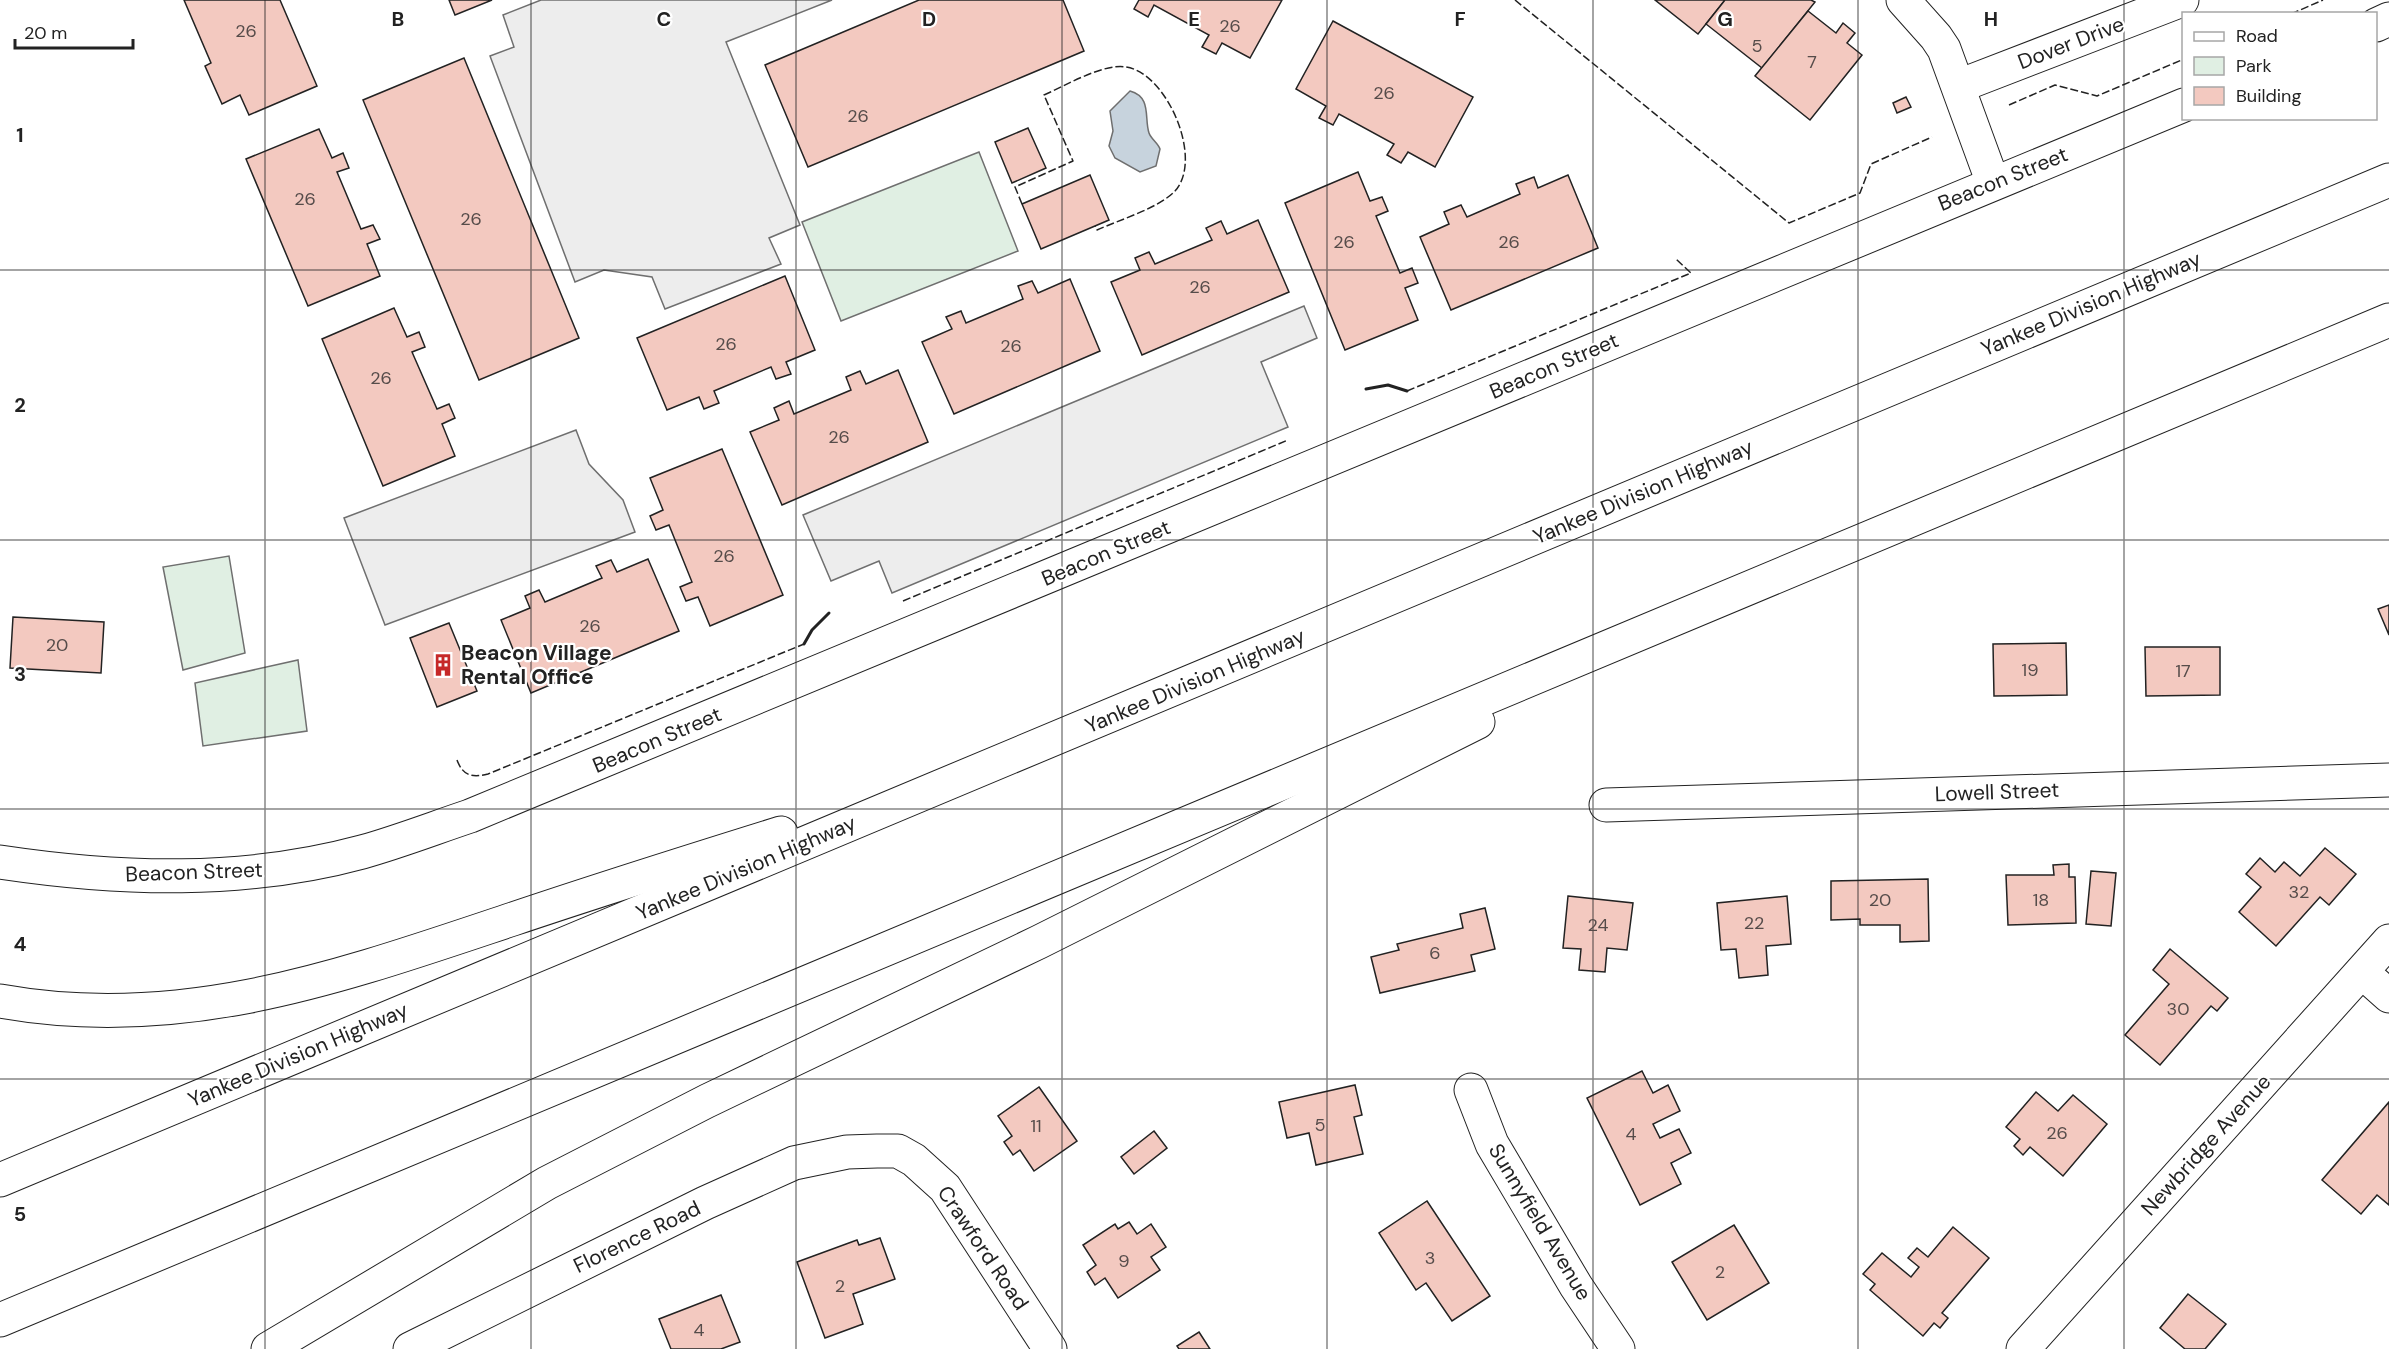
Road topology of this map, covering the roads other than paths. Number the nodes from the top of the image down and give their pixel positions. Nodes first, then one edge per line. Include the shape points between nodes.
1 (1903, 0) edge
2 (2182, 0) edge
3 (1959, 87) junction
4 (2182, 106) edge
5 (2389, 180) edge
6 (1993, 183) junction
7 (2389, 320) edge
8 (1753, 585) junction
9 (969, 775) junction
10 (2389, 780) edge
11 (1606, 805) dead end
12 (0, 862) edge
13 (2389, 941) edge
14 (2362, 972) junction
15 (2389, 996) edge
16 (0, 1000) edge
17 (1471, 1090) dead end
18 (873, 1150) joint
19 (0, 1180) edge
20 (0, 1320) edge
21 (268, 1349) edge
22 (410, 1349) edge
23 (1050, 1349) edge
24 (1618, 1349) edge
25 (2023, 1349) edge

1 - 3 main road via 1936,37
2 - 3 main road, Dover Drive
3 - 6 main road
4 - 6 main road, Beacon Street
5 - 9 main road, Yankee Division Highway
6 - 12 main road, Beacon Street via 580,772 416,835 308,864 221,875 84,874
7 - 8 main road
8 - 20 main road
8 - 21 main road via 557,1178
9 - 16 main road via 300,986 225,1001 142,1010 69,1010
9 - 19 main road, Yankee Division Highway
10 - 11 main road, Lowell Street
13 - 14 main road, Newbridge Avenue
14 - 15 main road
14 - 25 main road, Newbridge Avenue
17 - 24 main road, Sunnyfield Avenue via 1492,1144
18 - 22 main road, Florence Road via 794,1163
18 - 23 main road, Crawford Road via 898,1151 928,1170 945,1188

